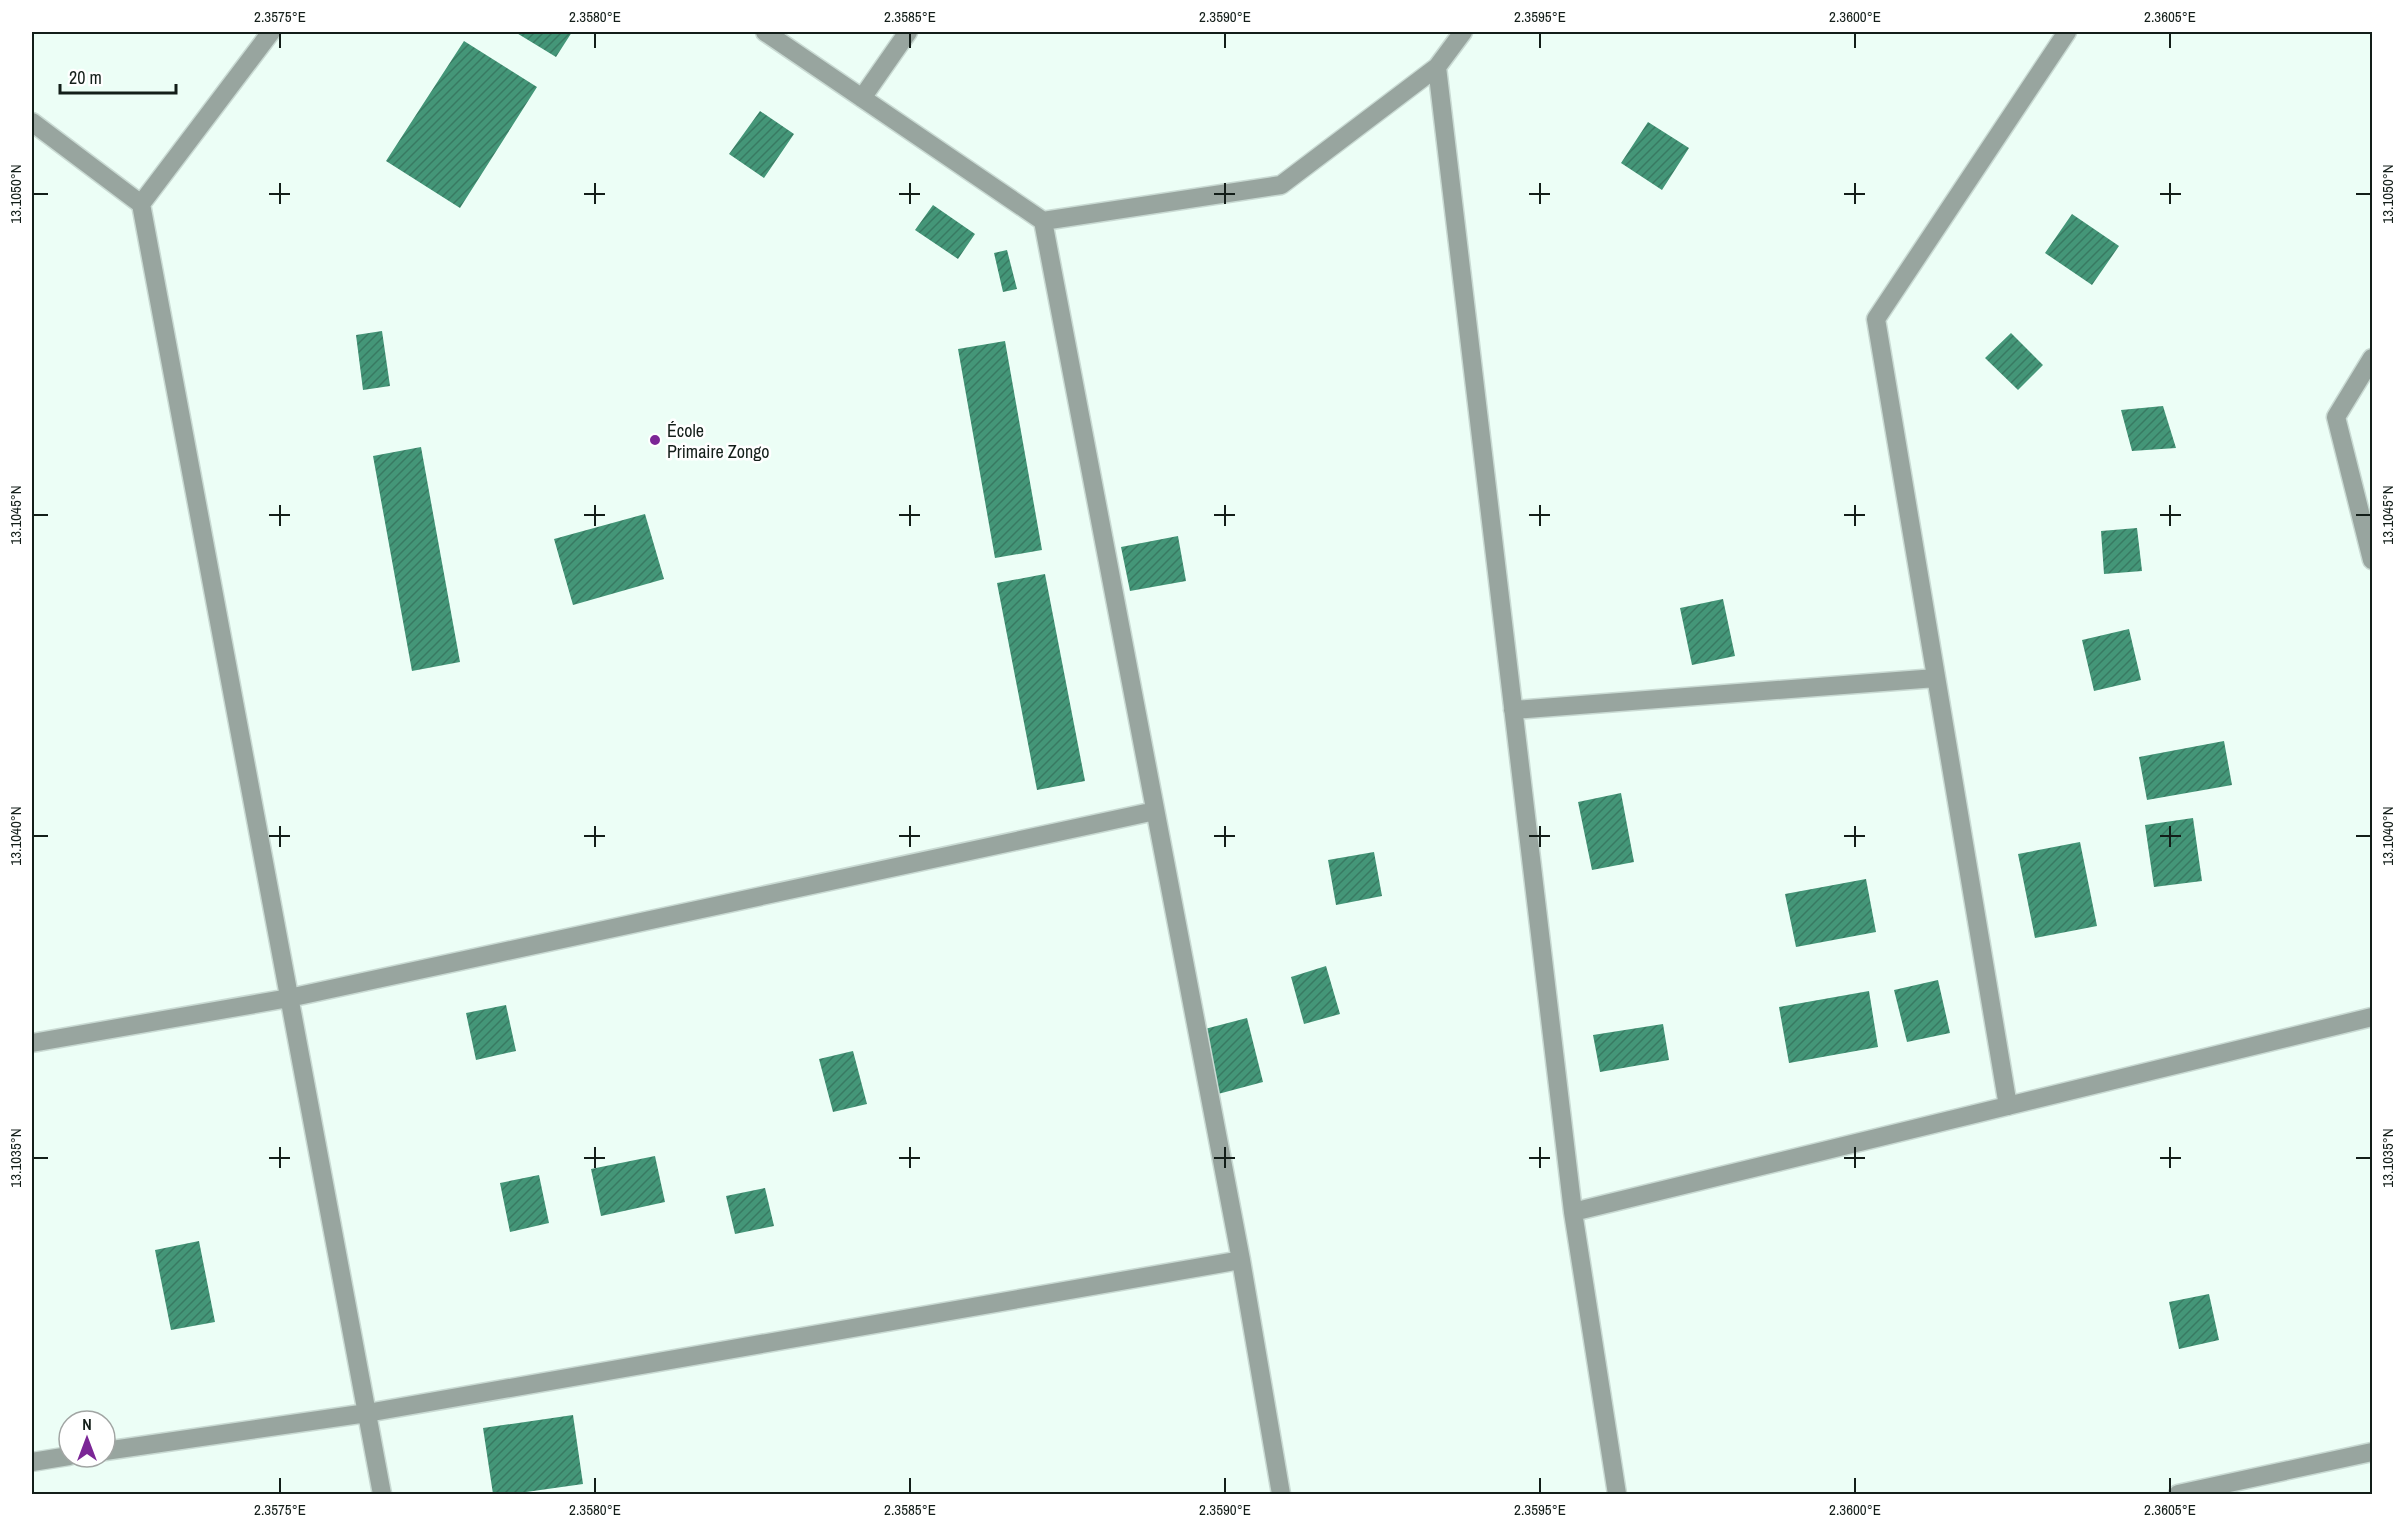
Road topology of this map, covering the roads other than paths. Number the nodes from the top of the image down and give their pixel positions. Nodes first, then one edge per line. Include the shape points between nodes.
1 (271, 32) edge
2 (765, 32) edge
3 (908, 32) edge
4 (1463, 32) edge
5 (2067, 32) edge
6 (1437, 67) junction
7 (862, 98) junction
8 (32, 122) edge
9 (141, 204) junction
10 (1043, 221) junction
11 (2373, 357) edge
12 (2373, 560) edge
13 (1936, 678) junction
14 (1513, 710) junction
15 (1155, 811) junction
16 (289, 998) junction
17 (2373, 1017) edge
18 (32, 1043) edge
19 (2008, 1106) junction
20 (1573, 1212) junction
21 (1241, 1260) junction
22 (366, 1413) junction
23 (117, 1449) edge
24 (2373, 1452) edge
25 (57, 1458) edge
26 (32, 1462) edge
27 (382, 1494) edge
28 (1281, 1494) edge
29 (1617, 1494) edge
30 (2178, 1494) edge

1 - 9 street
2 - 7 street
3 - 7 street
4 - 6 street
5 - 13 street via 1876,319
6 - 10 street via 1281,185
6 - 14 street
7 - 10 street
8 - 9 street
9 - 16 street
10 - 15 street
11 - 12 street via 2336,417
13 - 14 street
13 - 19 street
14 - 20 street
15 - 16 street
15 - 21 street
16 - 18 street
16 - 22 street
17 - 19 street
19 - 20 street
20 - 29 street
21 - 22 street
21 - 28 street
22 - 23 street
22 - 27 street
24 - 30 street
25 - 26 street

